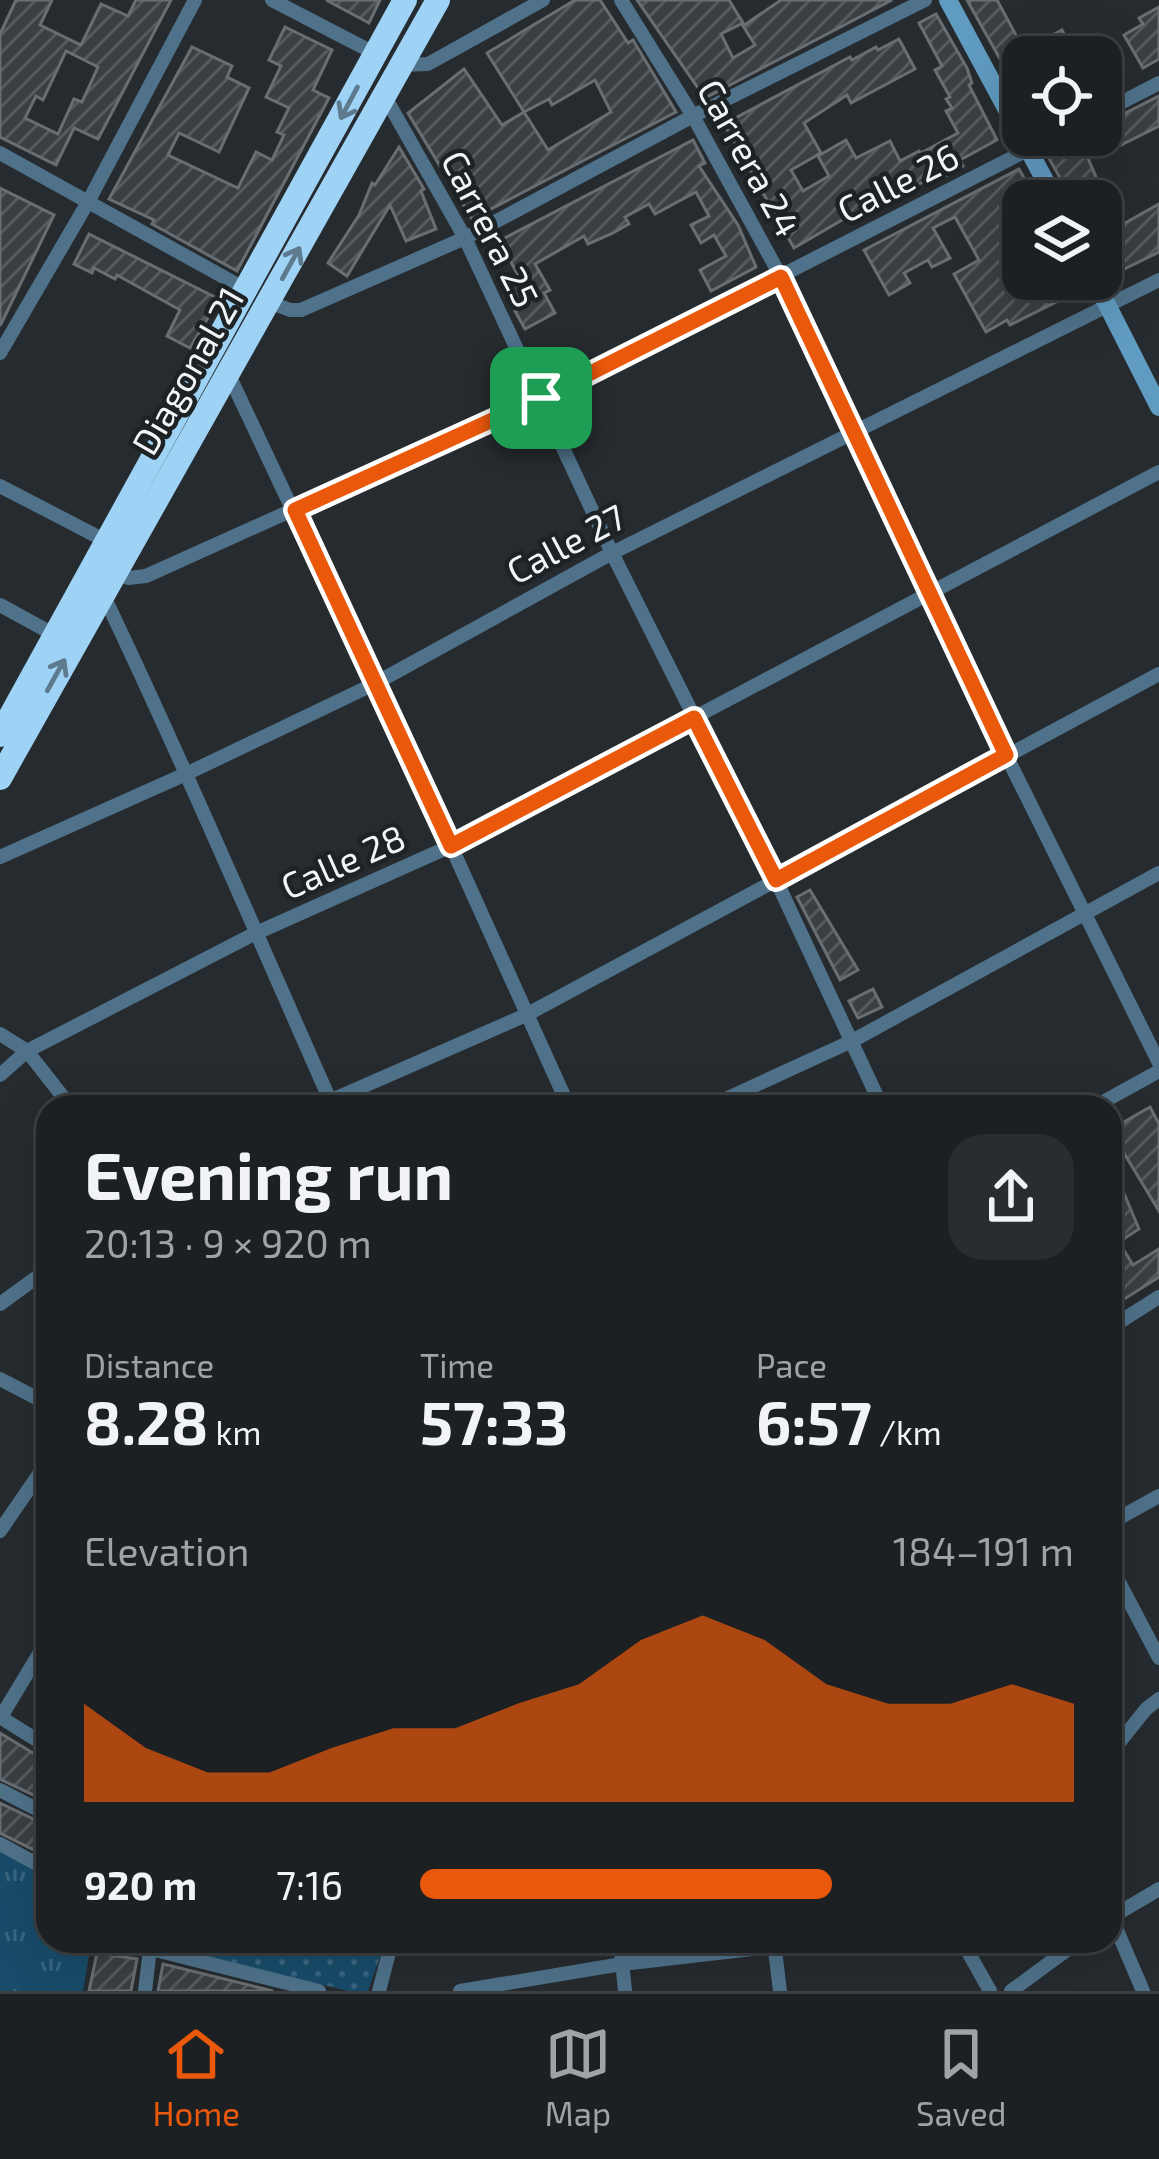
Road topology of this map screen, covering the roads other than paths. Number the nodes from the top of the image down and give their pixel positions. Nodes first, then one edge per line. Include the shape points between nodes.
1 (195, 0) edge
2 (272, 0) edge
3 (405, 0) edge
4 (438, 0) edge
5 (543, 0) edge
6 (621, 0) edge
7 (925, 0) edge
8 (948, 0) edge
9 (376, 54) junction
10 (399, 65) junction
11 (1159, 83) edge
12 (384, 95) junction
13 (1002, 97) edge
14 (1122, 102) edge
15 (693, 116) junction
16 (0, 153) edge
17 (1015, 156) edge
18 (88, 202) junction
19 (465, 238) junction
20 (781, 277) junction
21 (1159, 280) edge
22 (259, 296) junction
23 (1104, 300) edge
24 (1107, 306) junction
25 (0, 353) edge
26 (228, 374) junction
27 (541, 398) junction
28 (1159, 407) edge
29 (850, 431) junction
30 (1159, 472) edge
31 (0, 486) edge
32 (295, 510) junction
33 (106, 541) junction
34 (612, 553) junction
35 (108, 582) junction
36 (929, 595) junction
37 (0, 605) edge
38 (53, 634) junction
39 (1159, 674) edge
40 (374, 684) junction
41 (694, 718) junction
42 (0, 736) edge
43 (1006, 755) junction
44 (188, 773) junction
45 (0, 778) edge
46 (451, 846) junction
47 (0, 857) edge
48 (1159, 873) edge
49 (776, 880) junction
50 (1084, 916) junction
51 (254, 934) junction
52 (526, 1015) junction
53 (0, 1034) edge
54 (852, 1041) junction
55 (27, 1051) junction
56 (1159, 1067) edge
57 (0, 1075) edge
58 (61, 1095) edge
59 (323, 1095) edge
60 (347, 1095) edge
61 (563, 1095) edge
62 (734, 1095) edge
63 (877, 1095) edge
64 (1114, 1095) edge
65 (36, 1278) edge
66 (1159, 1297) edge
67 (0, 1304) edge
68 (1122, 1320) edge
69 (0, 1379) edge
70 (36, 1398) edge
71 (36, 1478) edge
72 (1159, 1496) edge
73 (1122, 1516) edge
74 (0, 1531) edge
75 (1122, 1588) edge
76 (1159, 1658) edge
77 (36, 1659) edge
78 (1159, 1699) edge
79 (1, 1717) edge
80 (36, 1739) edge
81 (1122, 1739) edge
82 (0, 1790) edge
83 (36, 1809) edge
84 (0, 1844) edge
85 (36, 1864) edge
86 (1159, 1889) edge
87 (1122, 1909) edge
88 (1122, 1943) edge
89 (150, 1953) edge
90 (180, 1953) edge
91 (384, 1953) edge
92 (621, 1953) edge
93 (706, 1953) edge
94 (775, 1953) edge
95 (969, 1953) edge
96 (1063, 1953) edge
97 (622, 1964) junction
98 (519, 1986) edge
99 (145, 1991) edge
100 (319, 1991) edge
101 (379, 1991) edge
102 (460, 1991) edge
103 (625, 1991) edge
104 (780, 1991) edge
105 (990, 1991) edge
106 (1011, 1991) edge
107 (1143, 1991) edge

1 - 18 street
2 - 9 street
3 - 9 highway, Diagonal 21
4 - 10 highway, Diagonal 21
5 - 10 street via 428,64
6 - 15 street, Carrera 24
7 - 15 street
8 - 13 street
9 -> 22 highway, Diagonal 21
10 - 12 highway, Diagonal 21
11 - 14 street
12 - 19 street, Carrera 25
22 -> 12 highway, Diagonal 21
15 - 19 street
15 - 20 street, Carrera 24
16 - 18 street
17 - 20 street, Calle 26
18 - 22 street
18 - 25 street
19 - 22 street via 302,310
19 - 27 street, Carrera 25
20 - 27 street, Calle 26
20 - 29 street, Carrera 24
21 - 24 street, Calle 27
22 - 26 highway, Diagonal 21
22 - 33 highway, Diagonal 21
23 - 24 street
24 - 28 street
24 - 29 street, Calle 27
26 - 32 street
26 - 35 highway, Diagonal 21
27 - 32 street, Calle 26
27 - 34 street, Carrera 25
29 - 34 street, Calle 27
29 - 36 street, Carrera 24
30 - 36 street, Calle 28
31 - 33 street
32 - 35 street, Calle 26 via 140,578
32 - 40 street
33 - 38 highway, Diagonal 21
34 - 40 street, Calle 27
34 - 41 street, Carrera 25
35 - 44 street
45 -> 35 highway, Diagonal 21
36 - 41 street, Calle 28
36 - 43 street, Carrera 24
37 - 38 street
38 - 42 highway, Diagonal 21
39 - 43 street
40 - 44 street, Calle 27
40 - 46 street
41 - 46 street, Calle 28
41 - 49 street, Carrera 25
43 - 49 street
43 - 50 street, Carrera 24
44 - 47 street, Calle 27
44 - 51 street
46 - 51 street, Calle 28
46 - 52 street
48 - 50 street
49 - 52 street
49 - 54 street, Carrera 25
50 - 54 street
50 - 56 street, Carrera 24
51 - 55 street, Calle 28
51 - 59 street
52 - 60 street
52 - 61 street
53 - 55 street
54 - 62 street
54 - 63 street, Carrera 25
55 - 57 street, Calle 28
55 - 58 street
56 - 64 street
65 - 67 street
66 - 68 street
69 - 70 street
71 - 74 street
72 - 73 street
75 - 76 street
77 - 79 street
78 - 81 street
79 - 80 street
82 - 83 street
84 - 85 street
86 - 87 street
88 - 107 street
89 - 99 street
90 - 100 street
91 - 101 street
92 - 97 street
93 - 97 street
94 - 104 street
95 - 105 street
96 - 106 street
97 - 98 street
97 - 103 street
98 - 102 street

